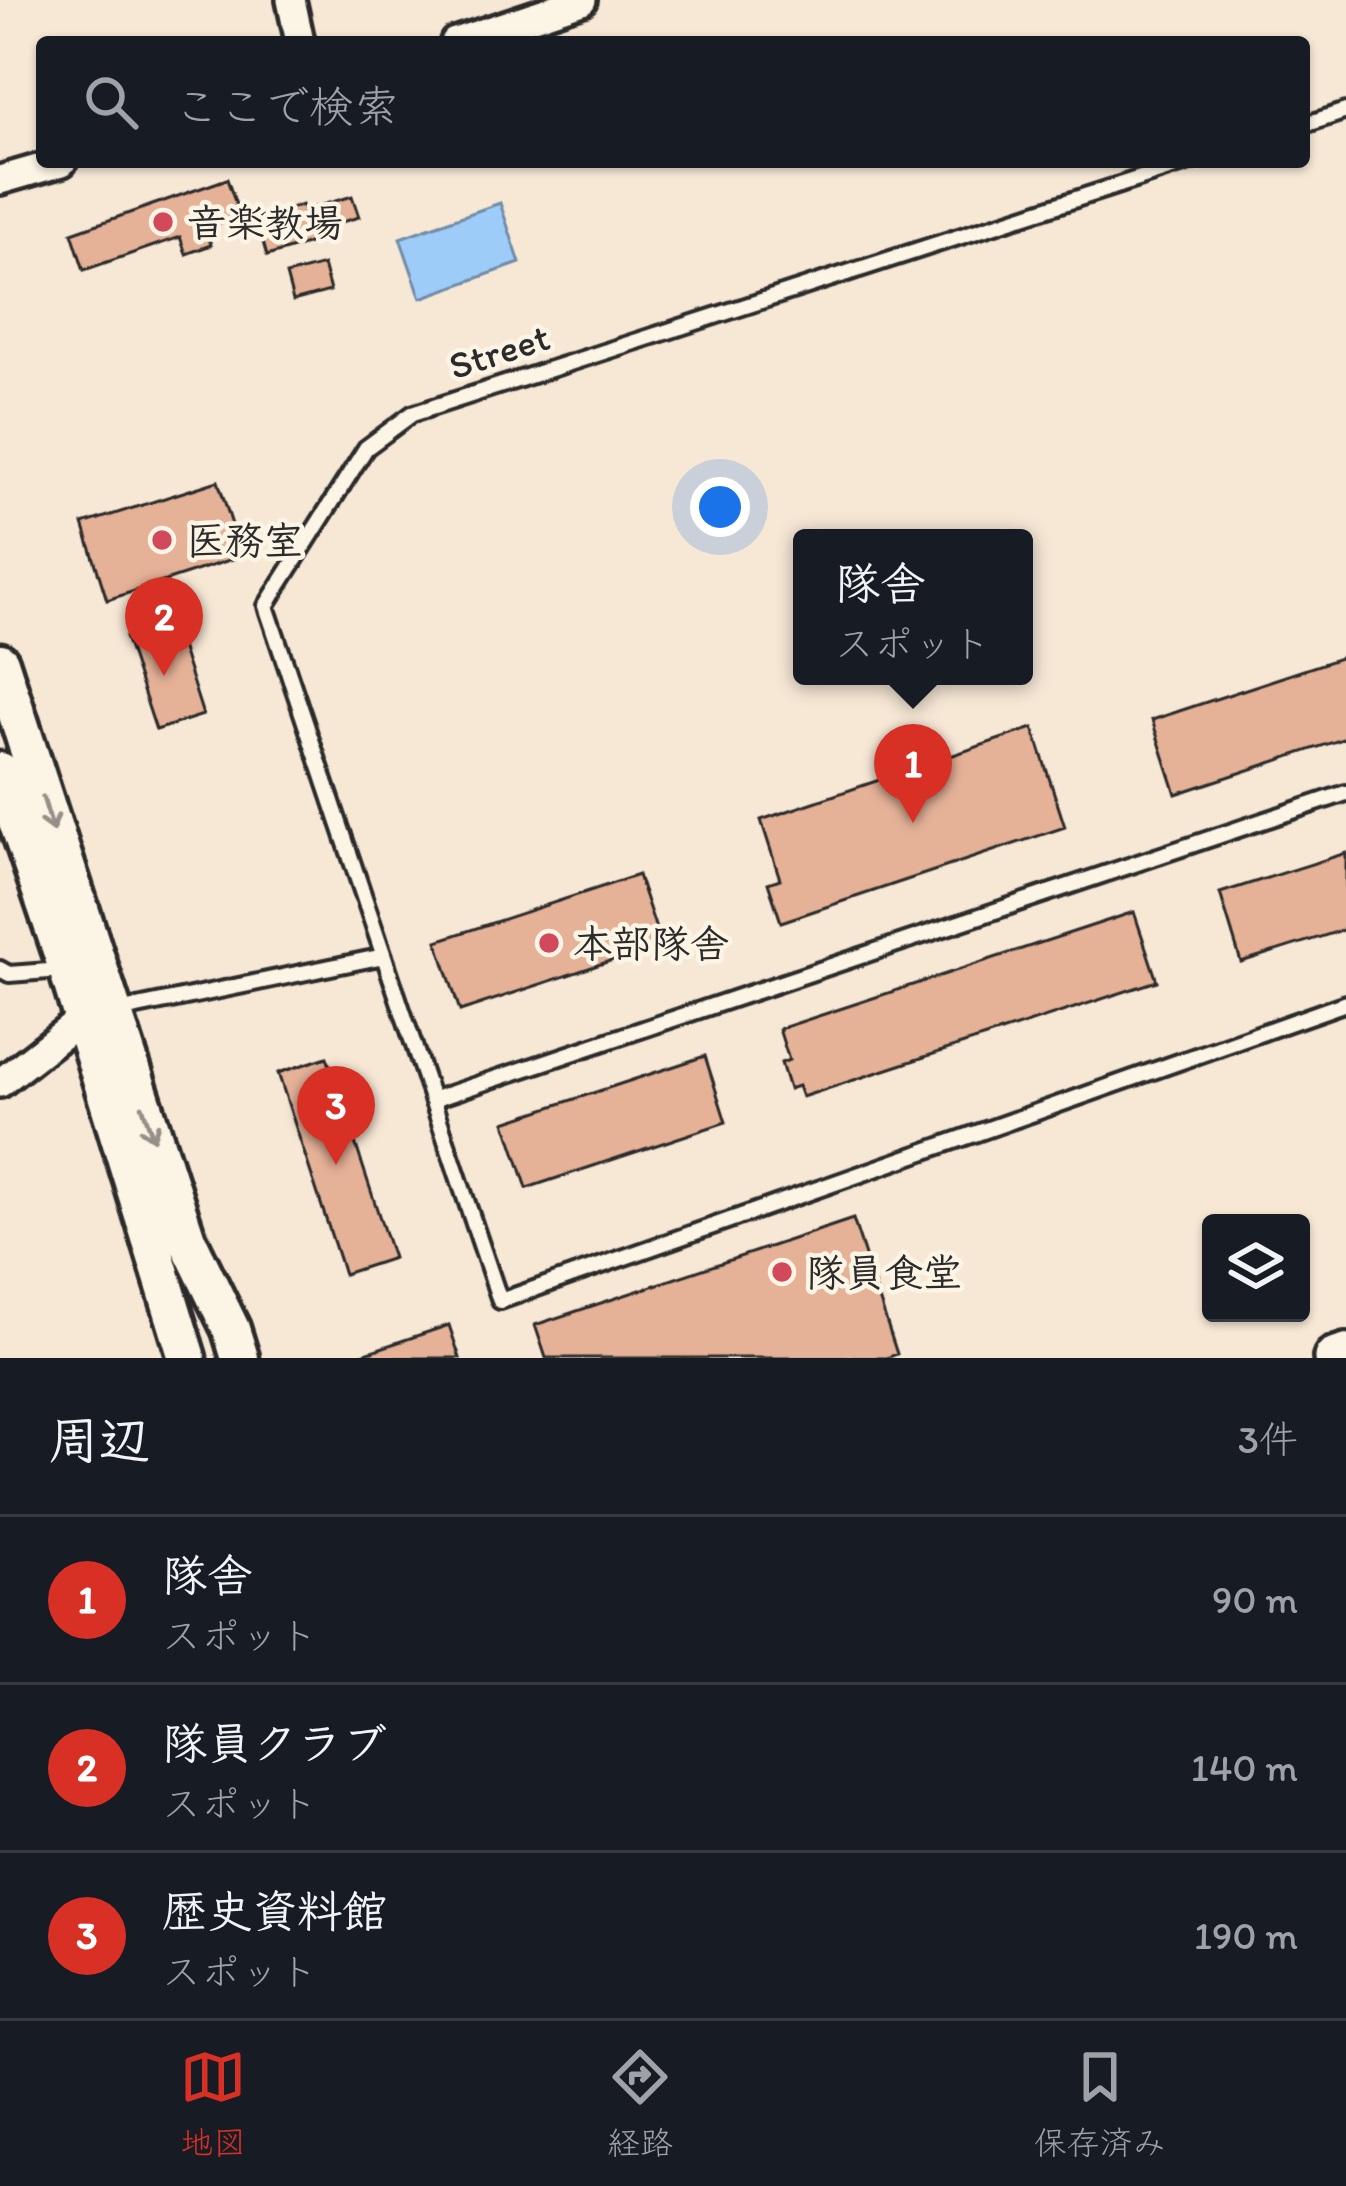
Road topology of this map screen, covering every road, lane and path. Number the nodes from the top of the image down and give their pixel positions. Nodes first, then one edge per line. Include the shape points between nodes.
1 (291, 0) edge
2 (582, 0) edge
3 (299, 36) edge
4 (472, 36) edge
5 (1346, 111) edge
6 (1310, 123) edge
7 (41, 168) edge
8 (1171, 168) edge
9 (0, 180) edge
10 (0, 662) edge
11 (0, 771) edge
12 (1346, 793) edge
13 (384, 956) junction
14 (0, 968) edge
15 (67, 968) junction
16 (1346, 1003) edge
17 (96, 1016) junction
18 (0, 1083) edge
19 (432, 1100) junction
20 (1346, 1354) edge
21 (187, 1358) edge
22 (240, 1358) edge
23 (1334, 1358) edge

1 - 3 street
2 - 4 street
5 - 6 lane
7 - 9 street
8 - 13 lane, Street via 412,414 366,448 266,606
10 -> 17 street
11 - 15 street
12 - 19 lane
13 - 17 lane
13 - 19 lane
14 - 15 lane
15 - 17 street
16 - 19 lane via 500,1301
17 - 18 street
17 - 21 street
17 -> 22 street
20 - 23 main road

